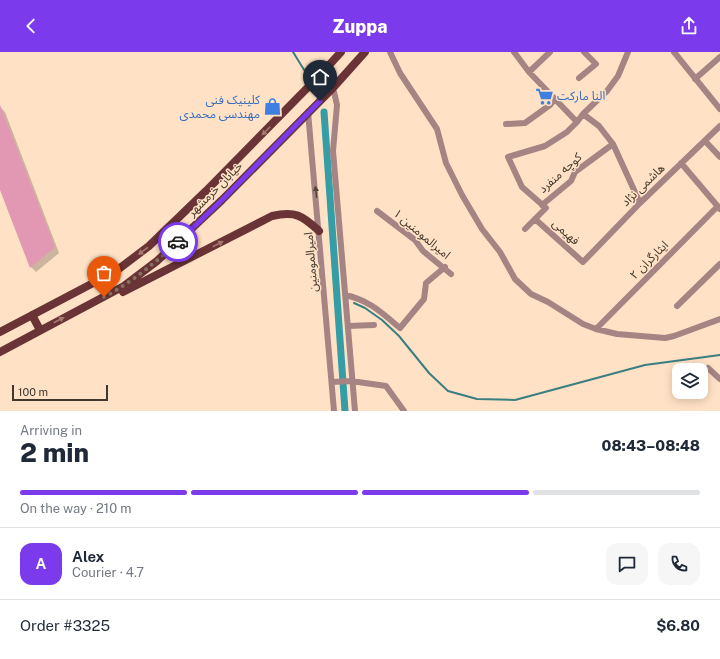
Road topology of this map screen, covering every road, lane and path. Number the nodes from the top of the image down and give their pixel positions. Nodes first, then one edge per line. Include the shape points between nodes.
1 (341, 52) edge
2 (364, 52) edge
3 (390, 52) edge
4 (514, 52) edge
5 (550, 52) edge
6 (584, 52) edge
7 (628, 52) edge
8 (674, 52) edge
9 (720, 57) edge
10 (529, 72) junction
11 (579, 78) dead end
12 (695, 79) junction
13 (331, 90) junction
14 (555, 99) junction
15 (720, 109) edge
16 (308, 112) junction
17 (582, 114) junction
18 (578, 122) junction
19 (506, 124) dead end
20 (720, 126) edge
21 (705, 141) junction
22 (613, 144) junction
23 (720, 157) edge
24 (681, 163) junction
25 (640, 203) junction
26 (544, 206) junction
27 (719, 208) edge
28 (377, 211) dead end
29 (535, 219) junction
30 (525, 229) dead end
31 (319, 231) junction
32 (583, 262) joint
33 (720, 264) edge
34 (445, 267) junction
35 (451, 274) dead end
36 (345, 295) junction
37 (94, 302) junction
38 (677, 306) dead end
39 (32, 315) junction
40 (720, 319) edge
41 (374, 325) dead end
42 (348, 326) junction
43 (596, 329) junction
44 (40, 330) junction
45 (0, 332) edge
46 (0, 352) edge
47 (708, 368) dead end
48 (720, 379) edge
49 (352, 381) junction
50 (332, 382) junction
51 (334, 411) edge
52 (354, 411) edge
53 (404, 411) edge

1 -> 39 main road, خیابان خرمشهر via 149,246 116,271
2 - 13 main road, خیابان خرمشهر
3 - 43 street via 400,73 437,129 446,163 462,195 515,279 531,294
4 - 10 street
5 - 10 street
6 - 11 street via 596,64
7 - 17 street via 618,76 607,91
8 - 12 street
9 - 12 street
10 - 14 street
12 - 15 street
13 - 16 main road, خیابان خرمشهر
13 - 36 street via 334,92 337,105 333,151
14 - 18 street
14 - 19 street via 550,106 525,123
31 -> 16 street, امیرالمومنین
16 - 37 main road, خیابان خرمشهر via 158,261 124,286
17 - 18 street
17 - 22 street via 599,126
18 - 26 street via 545,146 508,157 522,187
20 - 21 street, هاشمی نژاد
21 - 23 street
21 - 24 street, هاشمی نژاد
22 - 25 street
22 - 26 street, کوچه منفرد via 575,172 571,181
24 - 25 street, هاشمی نژاد
24 - 27 street
25 - 32 street, هاشمی نژاد
26 - 29 street, کوچه منفرد
27 - 43 street, ایثارگران ۲
28 - 34 street, امیرالمومنین ۱
29 - 30 street, کوچه منفرد
29 - 32 street, فهیمی
37 -> 31 main road via 128,290 272,216 286,213 299,216
31 - 50 street, امیرالمومنین
33 - 38 street
34 - 35 street, امیرالمومنین ۱
34 - 36 street via 426,283 424,299 400,328 361,299
36 - 42 street
44 -> 37 main road, خیابان خرمشهر
39 - 44 main road
39 - 45 main road, خیابان خرمشهر
40 - 43 street via 665,338 617,334
41 - 42 street
42 - 49 street
44 - 46 main road, خیابان خرمشهر
47 - 48 street
49 - 50 street
49 - 52 street
49 - 53 street via 386,386
50 - 51 street, امیرالمومنین

